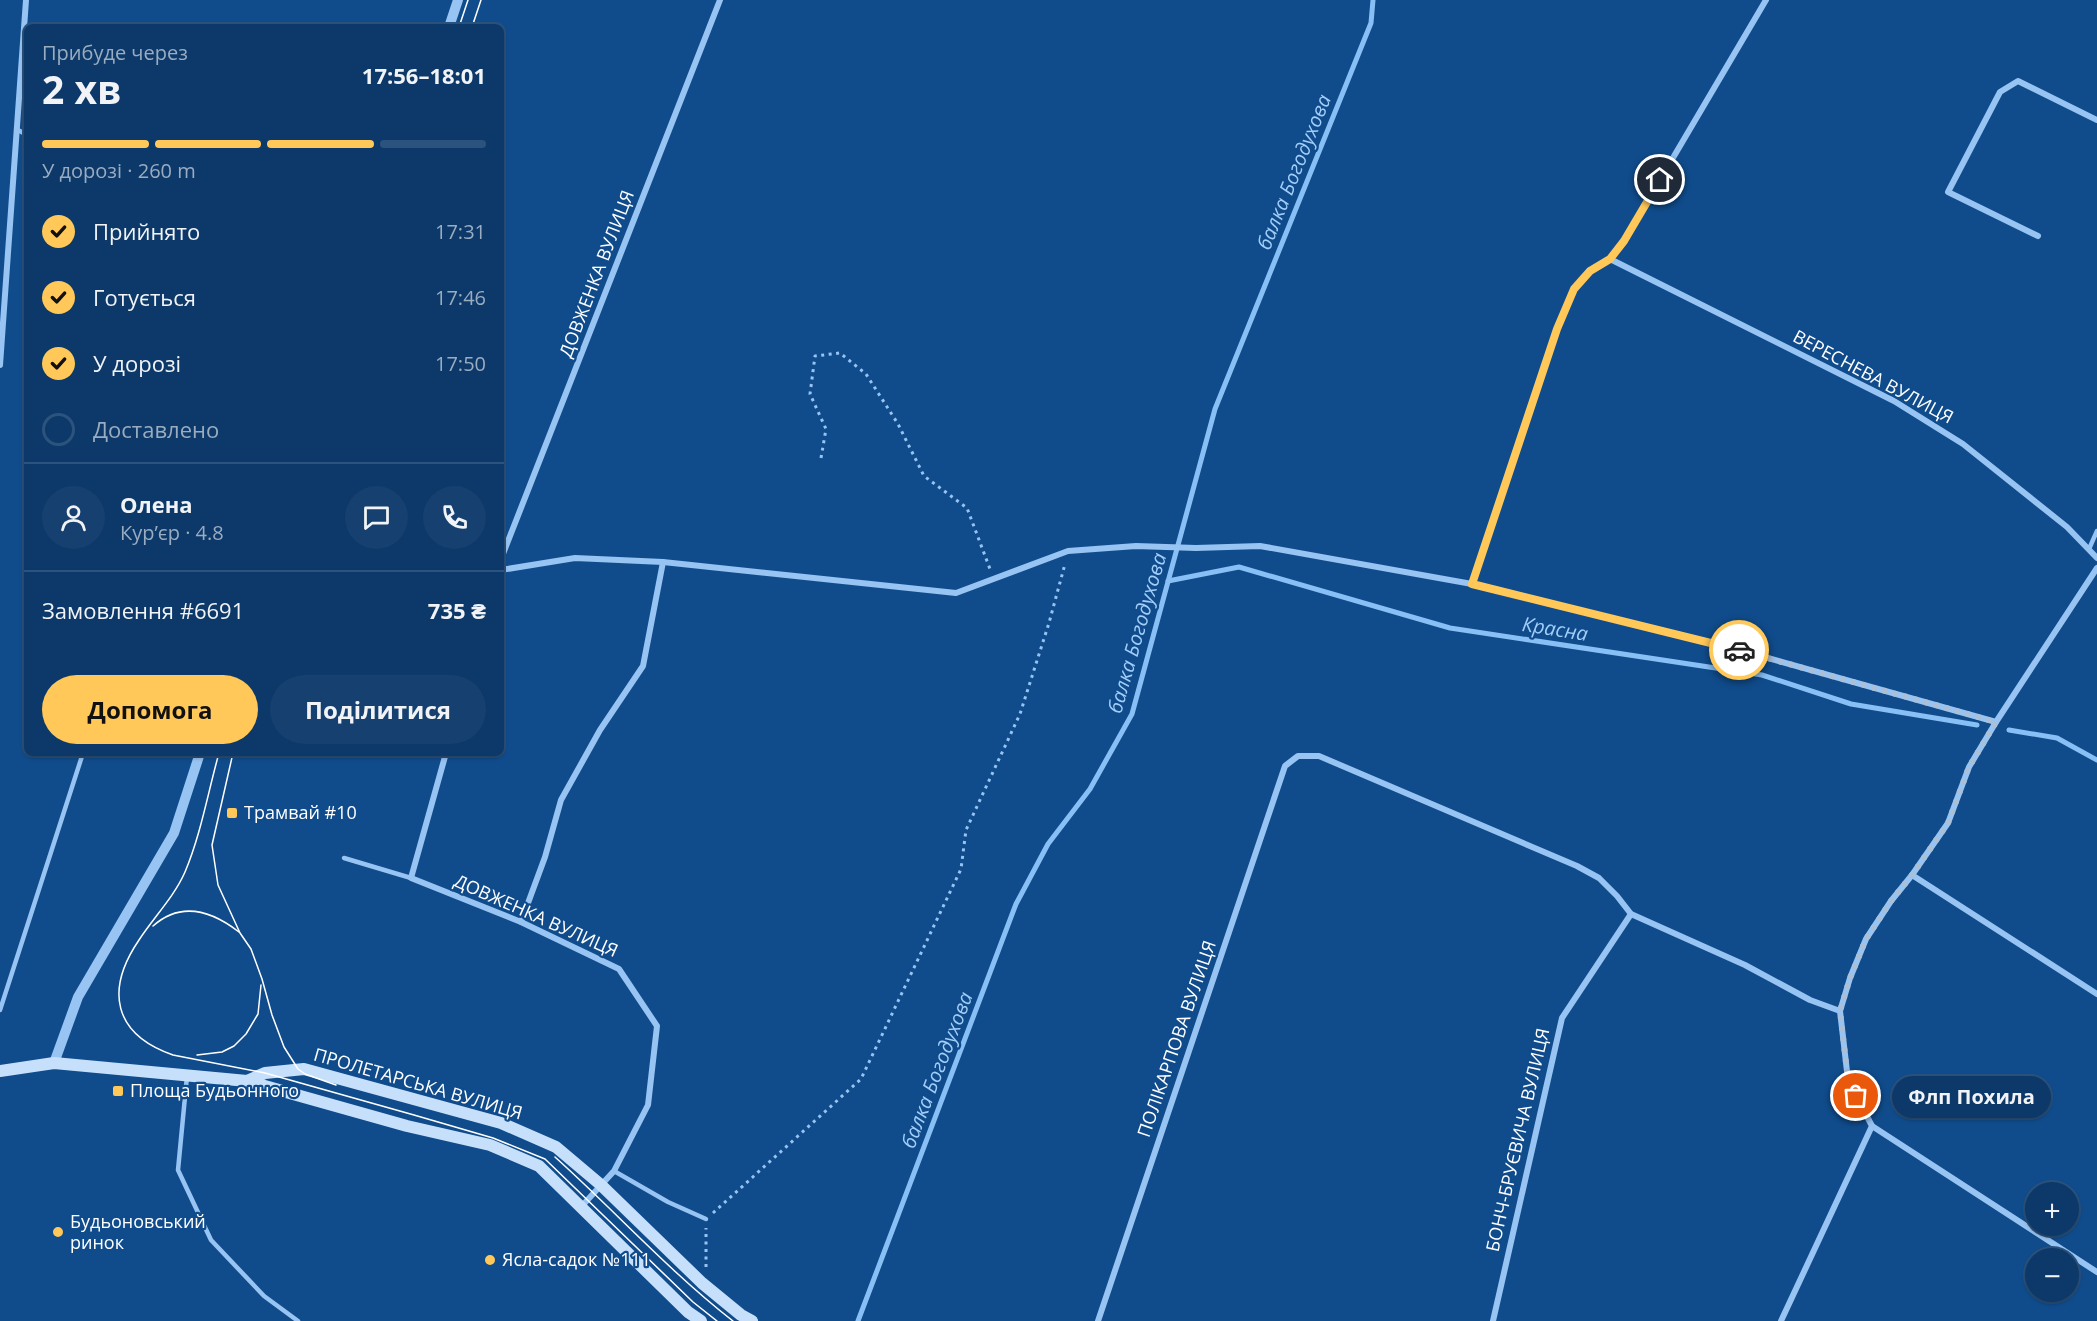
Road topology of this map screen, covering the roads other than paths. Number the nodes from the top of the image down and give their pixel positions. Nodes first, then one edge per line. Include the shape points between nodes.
1 (26, 0) edge
2 (458, 0) edge
3 (720, 0) edge
4 (1766, 0) edge
5 (25, 24) edge
6 (450, 24) edge
7 (24, 32) edge
8 (2097, 120) edge
9 (18, 130) junction
10 (24, 133) edge
11 (2038, 236) dead end
12 (1610, 259) junction
13 (0, 365) edge
14 (2097, 531) edge
15 (2089, 549) junction
16 (504, 551) edge
17 (2097, 558) edge
18 (663, 562) junction
19 (2097, 568) edge
20 (504, 570) edge
21 (1472, 584) junction
22 (1996, 722) junction
23 (82, 756) edge
24 (199, 756) edge
25 (445, 756) edge
26 (344, 858) dead end
27 (1912, 875) junction
28 (411, 878) junction
29 (1631, 914) junction
30 (521, 922) junction
31 (2097, 994) edge
32 (0, 1010) edge
33 (1840, 1011) junction
34 (54, 1063) junction
35 (0, 1071) edge
36 (187, 1076) junction
37 (247, 1081) junction
38 (1872, 1126) junction
39 (614, 1171) junction
40 (601, 1185) junction
41 (581, 1207) junction
42 (706, 1219) road end
43 (2097, 1272) edge
44 (298, 1321) edge
45 (701, 1321) edge
46 (752, 1321) edge
47 (1098, 1321) edge
48 (1493, 1321) edge
49 (1781, 1321) edge

1 - 5 street
2 - 6 street
3 - 16 street, ДОВЖЕНКА ВУЛИЦЯ
4 - 12 street
7 - 9 street
8 - 11 street via 2018,81 2000,92 1948,192
9 - 10 lane
9 - 13 street
12 - 15 street, ВЕРЕСНЕВА ВУЛИЦЯ via 1904,408 1963,444
12 - 21 street via 1590,271 1574,289
14 - 15 lane
15 - 17 street, ВЕРЕСНЕВА ВУЛИЦЯ
18 - 20 street via 575,558
18 - 21 street via 956,593 1068,551 1136,546 1260,546
18 - 30 street via 643,666 600,730 561,800
19 - 22 street
21 - 22 street via 1725,646
22 - 27 street via 1969,767 1948,823
23 - 32 lane
24 - 34 street via 174,833 78,997
25 - 28 street
26 - 28 lane
27 - 31 street
27 - 33 street via 1866,939
28 - 30 street, ДОВЖЕНКА ВУЛИЦЯ
29 - 33 street
29 - 47 street, ПОЛІКАРПОВА ВУЛИЦЯ via 1599,878 1555,857 1319,756 1298,756 1285,766
29 - 48 street, БОНЧ-БРУЄВИЧА ВУЛИЦЯ via 1562,1018
30 - 39 street, ДОВЖЕНКА ВУЛИЦЯ via 619,969 657,1026 648,1105
33 - 38 street via 1848,1080
34 - 35 main road
34 - 36 main road
36 - 37 main road
36 - 44 lane via 178,1170 211,1240 264,1296
37 - 40 main road, ПРОЛЕТАРСЬКА ВУЛИЦЯ via 265,1073 304,1069 501,1123 556,1147
37 - 41 main road via 490,1145 539,1166
38 - 43 street
38 - 49 street
39 - 40 street, ДОВЖЕНКА ВУЛИЦЯ
39 - 42 lane
40 - 41 street, ДОВЖЕНКА ВУЛИЦЯ
40 - 46 main road, ПРОЛЕТАРСЬКА ВУЛИЦЯ via 702,1283
41 - 45 main road

